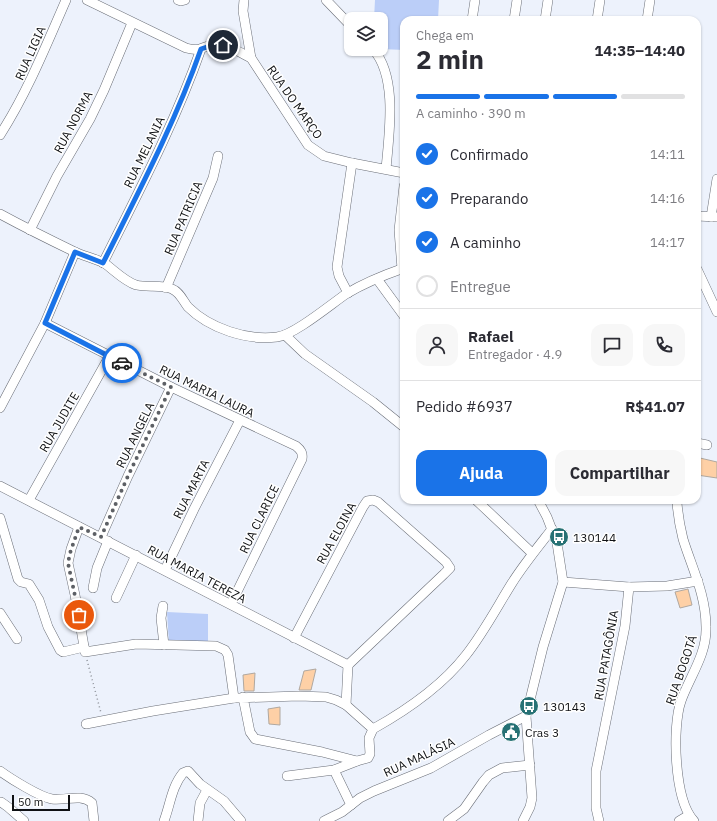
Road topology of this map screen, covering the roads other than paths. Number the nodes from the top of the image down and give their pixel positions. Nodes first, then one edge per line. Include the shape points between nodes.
1 (66, 0) edge
2 (87, 0) edge
3 (178, 0) edge
4 (185, 0) edge
5 (244, 0) edge
6 (326, 0) edge
7 (475, 0) edge
8 (516, 0) edge
9 (548, 0) edge
10 (600, 0) edge
11 (650, 0) edge
12 (473, 16) edge
13 (514, 16) edge
14 (546, 16) edge
15 (598, 16) edge
16 (648, 16) edge
17 (344, 19) edge
18 (132, 23) junction
19 (201, 49) junction
20 (379, 56) edge
21 (251, 58) junction
22 (0, 135) edge
23 (218, 156) dead end
24 (352, 163) junction
25 (386, 169) junction
26 (400, 172) edge
27 (717, 179) edge
28 (0, 214) edge
29 (701, 216) edge
30 (714, 217) edge
31 (400, 221) edge
32 (30, 230) junction
33 (400, 240) edge
34 (75, 252) junction
35 (103, 263) junction
36 (400, 270) edge
37 (701, 278) edge
38 (378, 279) junction
39 (166, 288) junction
40 (348, 294) junction
41 (400, 310) edge
42 (717, 312) edge
43 (45, 323) junction
44 (285, 335) junction
45 (109, 357) junction
46 (171, 387) junction
47 (0, 408) edge
48 (240, 420) junction
49 (400, 424) edge
50 (701, 444) edge
51 (708, 445) dead end
52 (296, 446) joint
53 (0, 486) edge
54 (29, 500) junction
55 (480, 504) edge
56 (540, 504) edge
57 (677, 504) edge
58 (0, 518) edge
59 (79, 527) junction
60 (552, 529) junction
61 (105, 539) junction
62 (532, 553) junction
63 (136, 555) junction
64 (165, 570) junction
65 (698, 581) junction
66 (563, 582) junction
67 (629, 587) junction
68 (93, 588) dead end
69 (116, 598) dead end
70 (231, 604) junction
71 (162, 606) dead end
72 (0, 613) edge
73 (17, 638) dead end
74 (294, 638) junction
75 (164, 645) junction
76 (85, 650) junction
77 (348, 665) junction
78 (239, 698) junction
79 (346, 705) junction
80 (526, 716) junction
81 (86, 724) dead end
82 (373, 729) junction
83 (357, 761) junction
84 (530, 765) junction
85 (334, 770) junction
86 (0, 771) edge
87 (287, 776) dead end
88 (207, 790) junction
89 (1, 802) edge
90 (351, 805) junction
91 (691, 818) edge
92 (24, 821) edge
93 (94, 821) edge
94 (164, 821) edge
95 (198, 821) edge
96 (241, 821) edge
97 (324, 821) edge
98 (448, 821) edge
99 (523, 821) edge
100 (599, 821) edge
101 (679, 821) edge

1 - 22 street, RUA LIGIA via 30,82
2 - 18 street
3 - 4 street
5 - 21 street, RUA DO MARÇO via 243,12
6 - 17 street
7 - 12 street
8 - 13 street
9 - 14 street
10 - 15 street
11 - 16 street
18 - 19 street via 186,48
18 - 32 street, RUA NORMA via 98,101
19 - 21 street via 223,45
19 - 35 street, RUA MELANIA via 174,119
20 - 25 street via 385,69 390,98
21 - 24 street, RUA DO MARÇO via 308,144 324,156
23 - 39 street, RUA PATRICIA via 213,178
24 - 25 street, RUA DO MARÇO
24 - 40 street via 337,267 338,276
25 - 26 street, RUA DO MARÇO
27 - 30 street
28 - 32 street
29 - 30 street
31 - 33 street
32 - 34 street
34 - 35 street
34 - 43 street
35 - 39 street via 136,285
36 - 38 street
37 - 42 street
38 - 40 street
38 - 41 street
39 - 44 street via 178,293 188,306 211,325 237,334 278,337
40 - 44 street
43 - 45 street, RUA MARIA LAURA
43 - 47 street
44 - 49 street via 305,354
45 - 46 street, RUA MARIA LAURA
45 - 54 street, RUA JUDITE
46 - 48 street, RUA MARIA LAURA
46 - 61 street, RUA ANGELA via 128,476
48 - 52 street, RUA MARIA LAURA
48 - 64 street, RUA MARTA
50 - 51 street
52 - 70 street, RUA CLARICE via 303,454 302,459
53 - 54 street, RUA MARIA TEREZA
54 - 59 street, RUA MARIA TEREZA
55 - 62 street
56 - 60 street
57 - 65 street, RUA BOGOTÁ via 682,532
58 - 76 street via 18,579 29,584 39,600 48,627 60,650
59 - 61 street, RUA MARIA TEREZA
59 - 76 street via 68,563
60 - 62 street
60 - 66 street
61 - 63 street, RUA MARIA TEREZA
61 - 68 street, RUA ANGELA
62 - 82 street via 465,657 423,696
63 - 64 street, RUA MARIA TEREZA
63 - 69 street
64 - 70 street, RUA MARIA TEREZA
65 - 67 street via 666,586
65 - 91 street, RUA BOGOTÁ via 705,609 705,641 680,702 678,719 677,770 681,796
66 - 67 street
66 - 80 street
67 - 100 street, RUA PATAGÔNIA via 625,626 596,771 596,808
70 - 74 street, RUA MARIA TEREZA
71 - 75 street
72 - 73 street
74 - 77 street, RUA MARIA TEREZA
74 - 77 street, RUA ELOINA via 353,523 368,501 378,502 450,568
75 - 76 street via 136,644
75 - 78 street via 216,646 225,650
77 - 79 street
78 - 79 street via 326,697
78 - 81 street
78 - 83 street via 254,738
79 - 82 street
80 - 84 street
80 - 90 street, RUA MALÁSIA via 431,768 374,791
82 - 83 street via 369,738 370,754 368,758
83 - 85 street
84 - 98 street via 502,768 490,775 482,782 464,809
84 - 99 street via 532,798
85 - 87 street
85 - 90 street
86 - 93 street via 48,798 87,799 92,803
88 - 94 street via 188,771 183,773 170,799
88 - 95 street via 200,803
88 - 96 street via 224,801
89 - 92 street
90 - 97 street, RUA MALÁSIA
91 - 101 street

